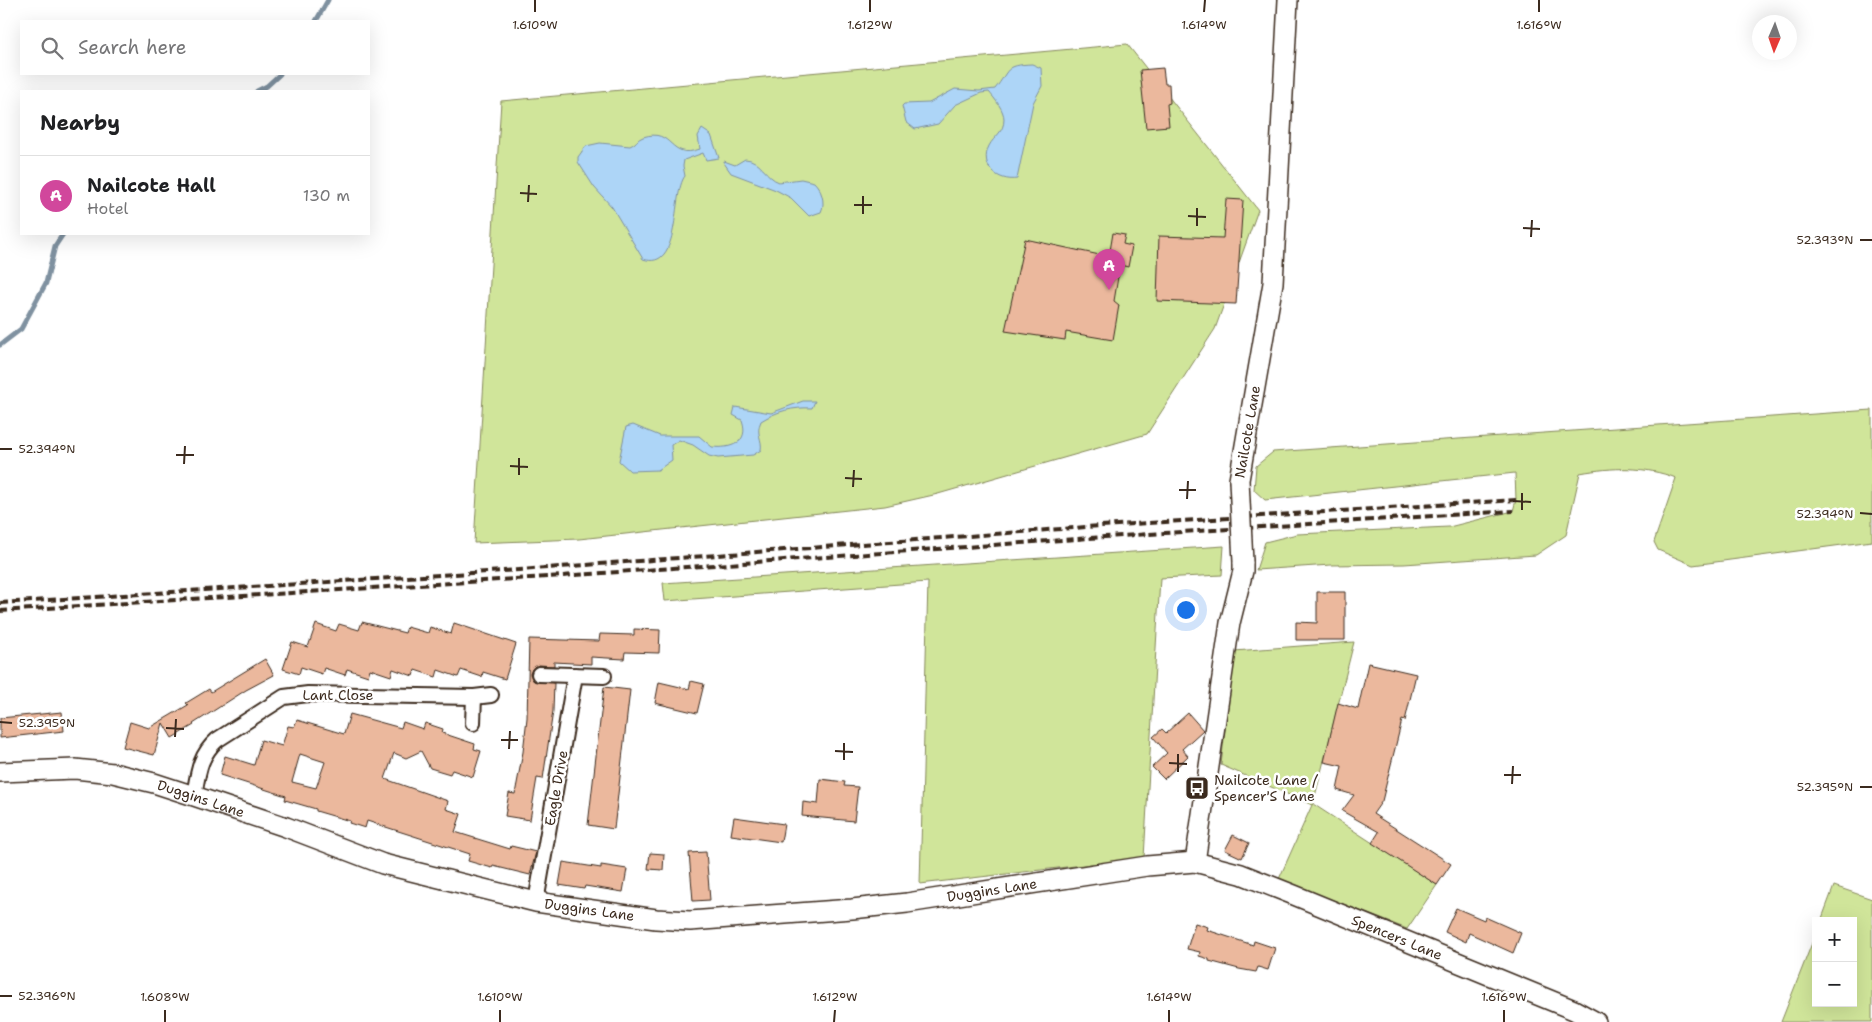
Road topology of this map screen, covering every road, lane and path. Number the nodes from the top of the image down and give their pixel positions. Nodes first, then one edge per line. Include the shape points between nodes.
1 (1288, 0) edge
2 (539, 674) dead end
3 (575, 675) junction
4 (604, 676) dead end
5 (491, 695) dead end
6 (474, 697) junction
7 (473, 723) dead end
8 (0, 772) edge
9 (194, 796) junction
10 (1195, 862) junction
11 (536, 902) junction
12 (1596, 1022) edge

1 - 10 main road, Nailcote Lane, bridge via 1273,284 1239,480 1243,571 1230,623
2 - 3 street
3 - 4 street
3 - 11 street, Eagle Drive
5 - 6 street, Lant Close
6 - 7 street
6 - 9 street, Lant Close via 308,694 284,697 207,749 199,766
8 - 9 main road, Duggins Lane via 75,769 113,773
9 - 11 main road, Duggins Lane via 383,864
10 - 11 main road, Duggins Lane via 1147,866 907,903 690,921
10 - 12 main road, Spencers Lane via 1241,874 1294,895 1574,1010

